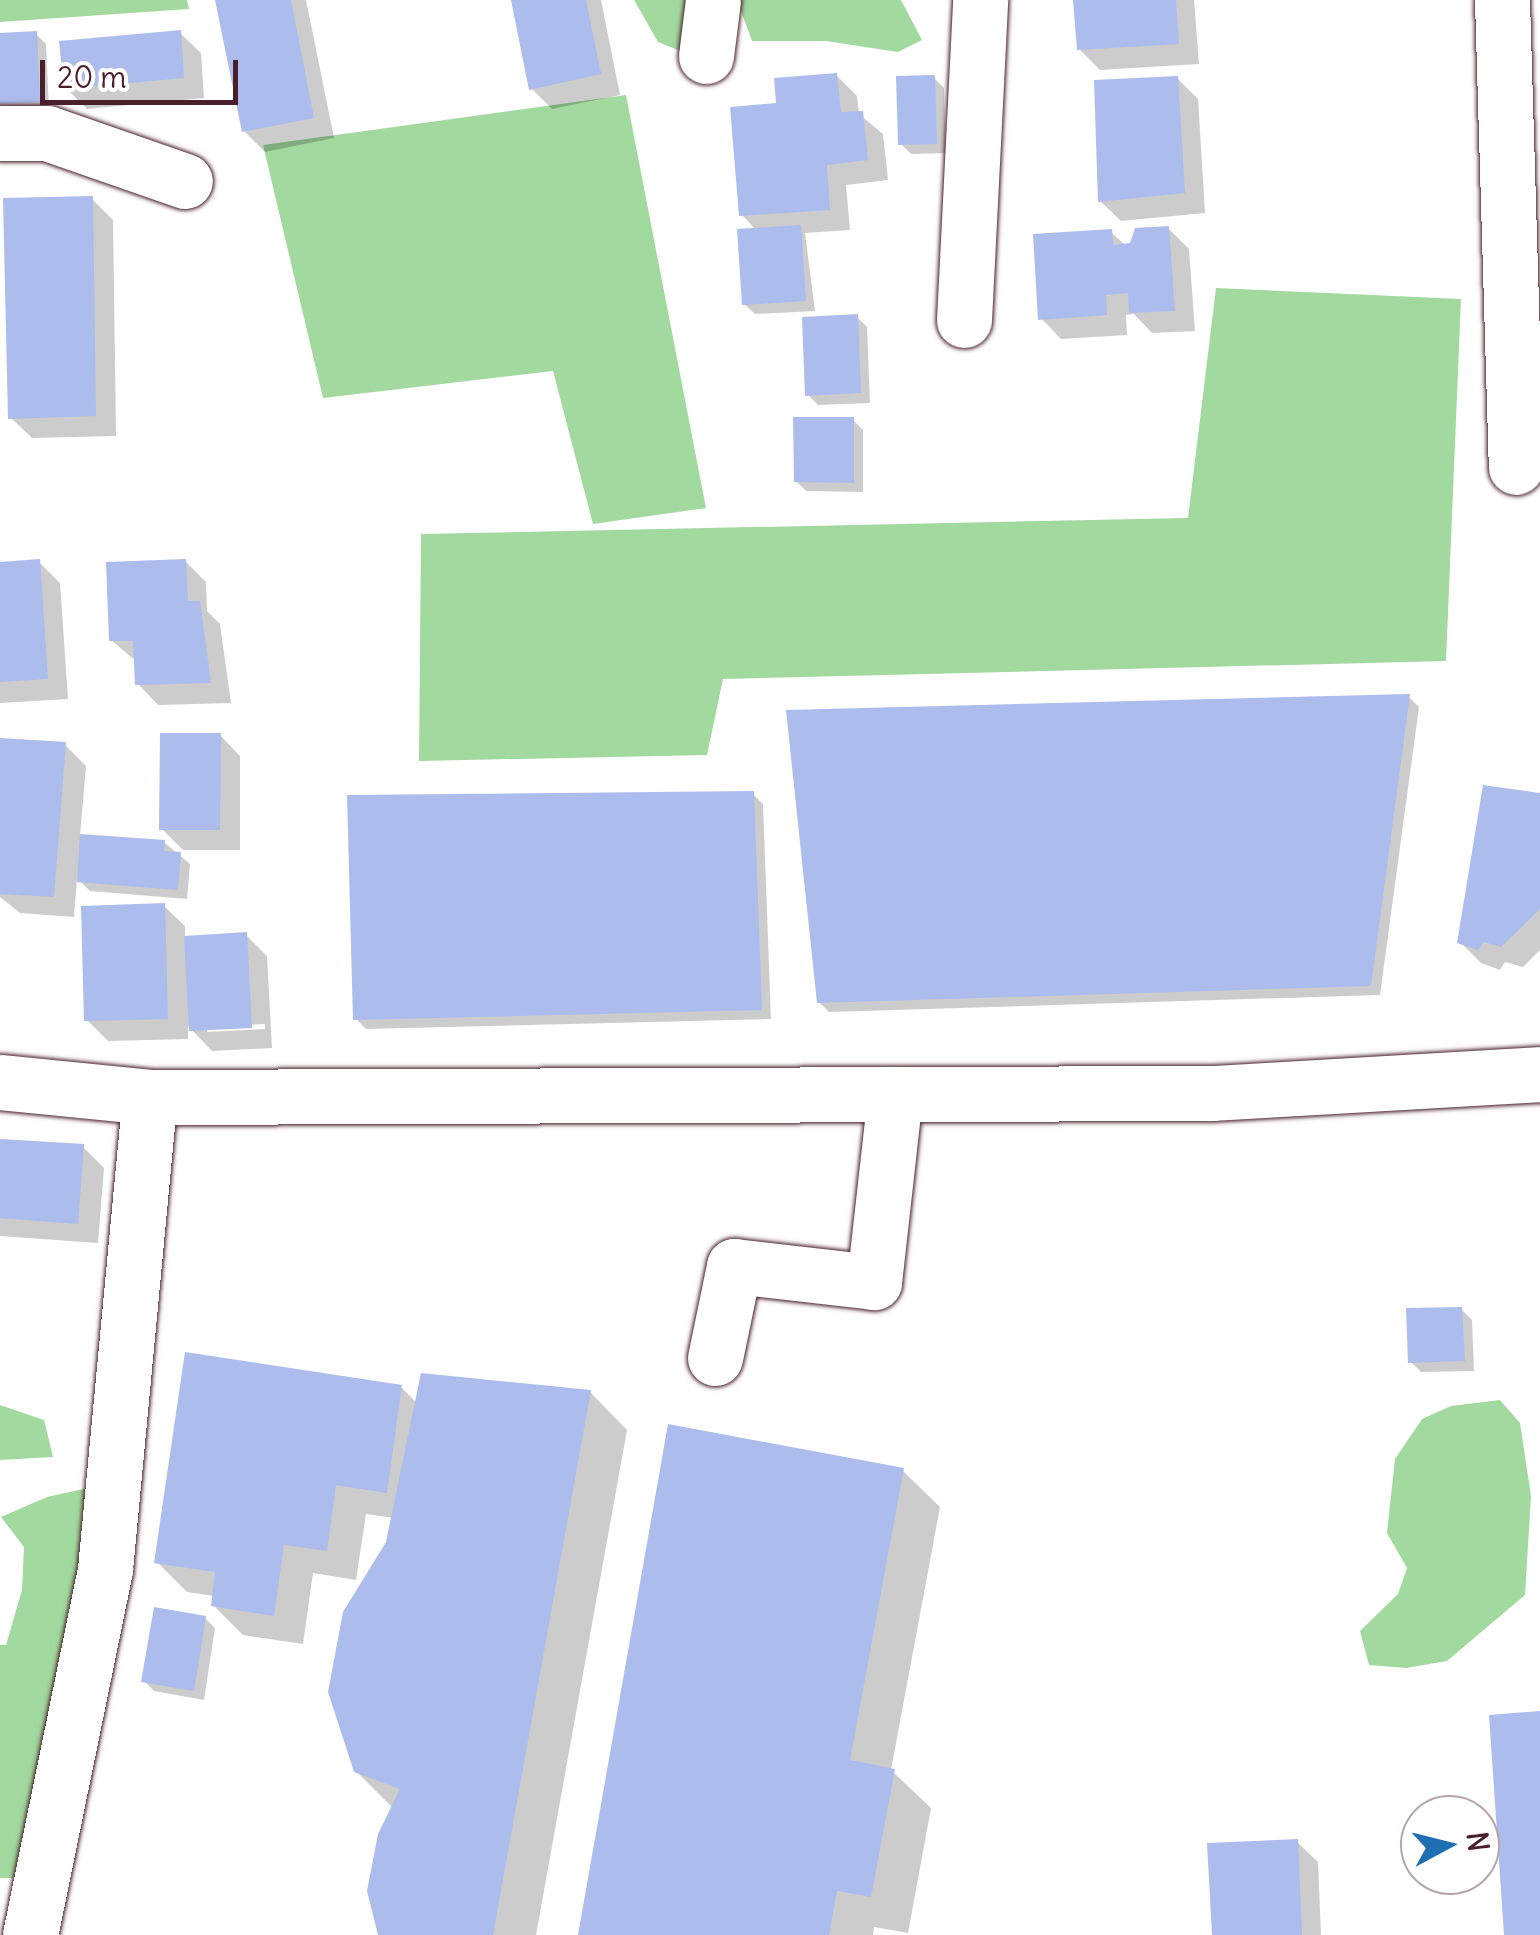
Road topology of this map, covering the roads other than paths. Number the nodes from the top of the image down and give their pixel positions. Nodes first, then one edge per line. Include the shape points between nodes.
1 (713, 0) edge
2 (980, 0) edge
3 (1502, 0) edge
4 (706, 56) dead end
5 (0, 133) edge
6 (185, 181) dead end
7 (964, 320) dead end
8 (1516, 468) dead end
9 (1535, 1061) edge
10 (0, 1082) edge
11 (895, 1094) junction
12 (150, 1097) junction
13 (716, 1358) dead end
14 (30, 1935) edge

1 - 4 street
2 - 7 street
3 - 8 street
5 - 6 street via 48,133
9 - 11 street via 1212,1093
10 - 12 street
11 - 12 street
11 - 13 street via 874,1282 734,1266
12 - 14 street via 105,1568

